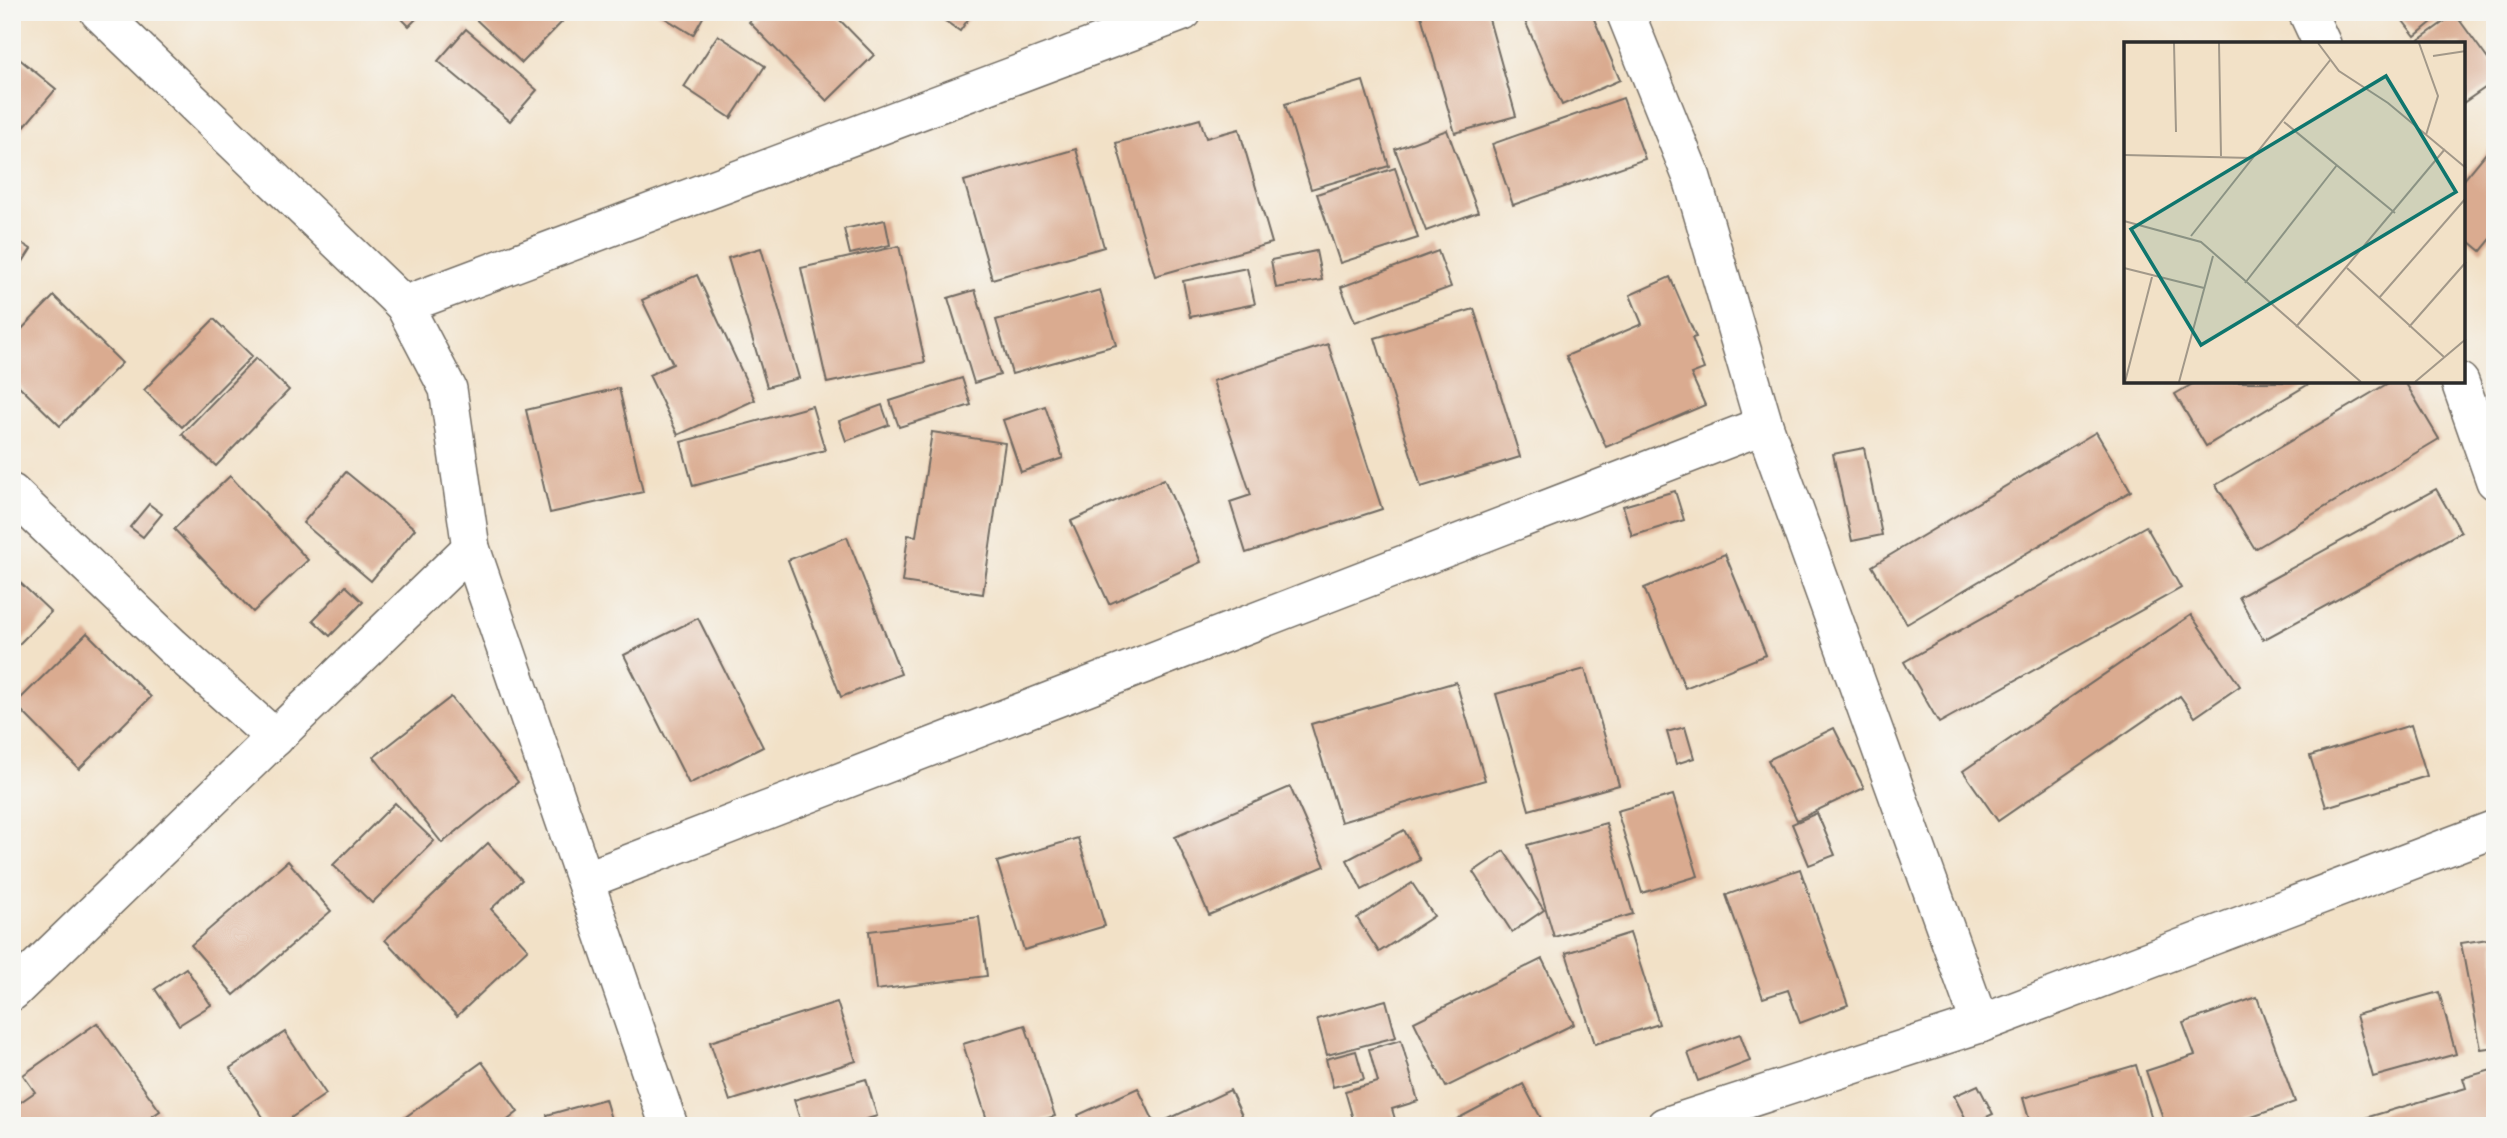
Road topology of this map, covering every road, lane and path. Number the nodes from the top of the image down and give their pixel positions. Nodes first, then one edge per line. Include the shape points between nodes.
1 (99, 12) edge
2 (1182, 12) edge
3 (1625, 12) edge
4 (2307, 12) edge
5 (2321, 42) edge
6 (404, 305) junction
7 (2460, 383) edge
8 (1764, 425) junction
9 (2495, 481) edge
10 (12, 493) edge
11 (471, 548) junction
12 (275, 738) junction
13 (2495, 829) edge
14 (586, 880) junction
15 (12, 992) edge
16 (1980, 1024) junction
17 (669, 1126) edge
18 (1665, 1126) edge

1 - 6 street
2 - 6 street
3 - 8 street via 1692,178
4 - 5 street
6 - 11 street via 448,389
7 - 9 street
8 - 14 street
8 - 16 street
10 - 12 street
11 - 12 street
11 - 14 street
12 - 15 street
13 - 16 street
14 - 17 street
16 - 18 street

